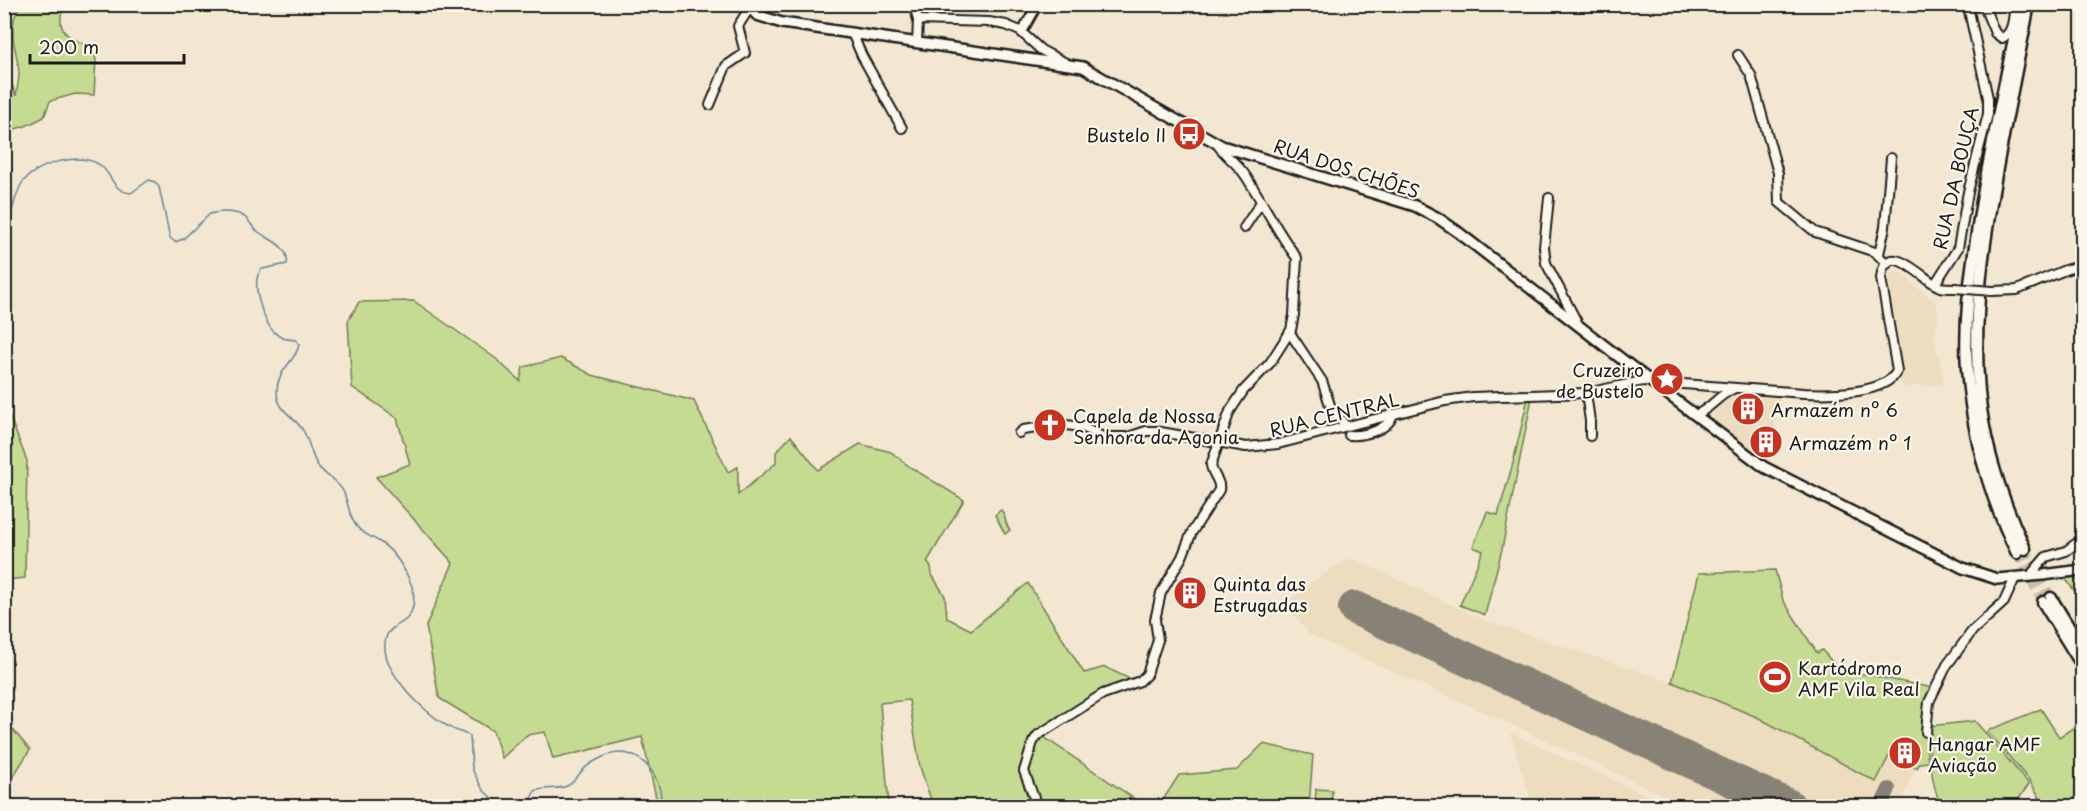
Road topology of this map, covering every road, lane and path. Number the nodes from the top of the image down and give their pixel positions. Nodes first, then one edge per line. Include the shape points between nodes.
1 (914, 4) edge
2 (1038, 4) edge
3 (1970, 4) edge
4 (1983, 4) edge
5 (2015, 4) edge
6 (2020, 4) edge
7 (2028, 4) edge
8 (748, 7) edge
9 (918, 20) junction
10 (1022, 32) junction
11 (852, 33) junction
12 (917, 43) junction
13 (1738, 55) dead end
14 (1069, 64) junction
15 (2011, 72) junction
16 (710, 105) dead end
17 (902, 128) dead end
18 (1217, 144) junction
19 (1892, 158) dead end
20 (1549, 198) dead end
21 (1261, 202) junction
22 (1244, 228) dead end
23 (1879, 254) junction
24 (1887, 264) junction
25 (2082, 265) edge
26 (1935, 284) junction
27 (1578, 325) junction
28 (1290, 333) junction
29 (1637, 371) junction
30 (1651, 381) junction
31 (1626, 383) junction
32 (1735, 388) junction
33 (1586, 393) junction
34 (1713, 403) junction
35 (1393, 414) junction
36 (1695, 415) junction
37 (1346, 426) junction
38 (1709, 426) junction
39 (1019, 432) dead end
40 (1349, 435) dead end
41 (1590, 436) dead end
42 (1218, 442) junction
43 (2082, 538) edge
44 (2021, 551) tunnel mouth
45 (2082, 570) edge
46 (2039, 572) junction
47 (2008, 579) junction
48 (2082, 649) edge
49 (2082, 665) edge
50 (1926, 732) dead end
51 (1037, 807) edge

1 - 9 street
2 - 10 street
3 - 26 street, RUA DA BOUÇA via 1988,114 1958,248
4 - 5 street via 1998,37 2007,36
6 - 15 highway
7 - 15 highway
8 - 11 main road, RUA DOS CHÕES via 778,22
8 - 16 street via 738,26 745,52 727,64
9 - 10 street via 992,23
9 - 12 street
10 - 14 street via 1041,50
11 - 12 main road, RUA DOS CHÕES
11 - 17 street
12 - 14 main road, RUA DOS CHÕES
13 - 23 street via 1751,77 1778,173 1779,202 1815,232
14 - 18 main road, RUA DOS CHÕES via 1086,69
15 - 44 highway via 1983,246 1977,331 1984,422
18 - 21 street via 1244,173
18 - 27 main road, RUA DOS CHÕES via 1424,210 1454,228
19 - 23 street
20 - 27 street via 1544,247 1547,266
21 - 22 street
21 - 28 street via 1298,260
23 - 24 street
24 - 26 street via 1902,261
24 - 32 street, RUA CENTRAL via 1881,278 1897,371 1893,377 1879,386 1830,393
25 - 26 street, bridge via 2017,290
27 - 29 main road, RUA DOS CHÕES
28 - 37 street via 1322,381 1331,408
28 - 42 street via 1242,392
29 - 30 main road, RUA DOS CHÕES
29 - 31 street
30 - 31 street, RUA CENTRAL
30 - 32 street, RUA CENTRAL
30 - 36 main road, RUA DOS CHÕES
31 - 33 street, RUA CENTRAL
32 - 34 street
33 - 35 street, RUA CENTRAL via 1460,398
33 - 41 street
34 - 36 street
34 - 38 street
35 - 37 street, RUA CENTRAL
35 - 40 street via 1389,423 1371,432
36 - 38 main road, RUA DOS CHÕES
37 - 42 street, RUA CENTRAL via 1263,447
38 - 47 main road, RUA DOS CHÕES via 1775,473 1966,569
39 - 42 street, RUA CENTRAL via 1048,421 1082,427 1103,437 1128,437 1152,430
42 - 51 street via 1211,465 1220,484 1218,492 1192,532 1160,596 1155,620 1158,640 1148,672 1140,681 1103,694 1040,733 1024,771
43 - 46 street via 2066,551 2046,557
45 - 46 main road
46 - 47 main road
47 - 50 street via 2003,603 1973,630 1950,660 1929,702
48 - 49 highway via 2047,600

